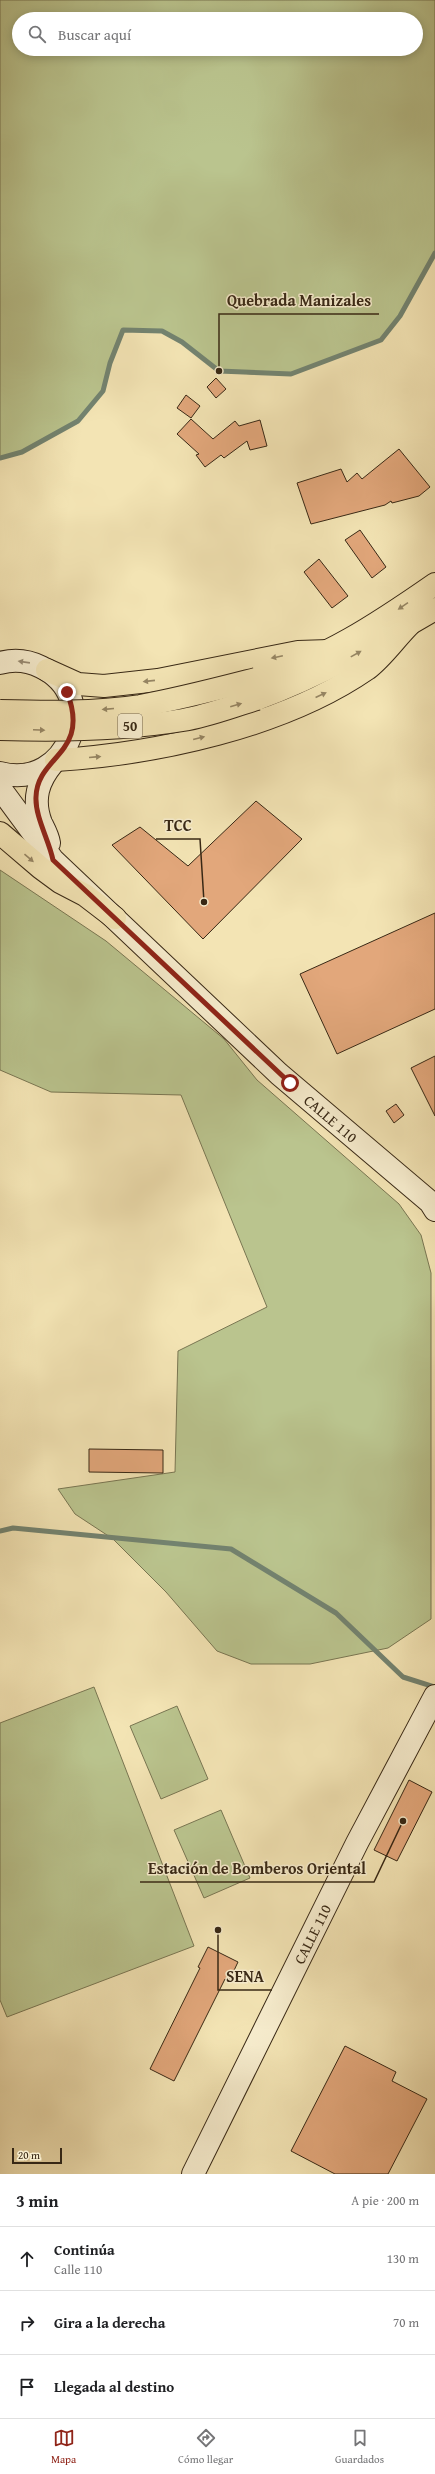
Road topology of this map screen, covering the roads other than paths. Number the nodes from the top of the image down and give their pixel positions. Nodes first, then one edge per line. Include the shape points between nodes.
1 (435, 584) edge
2 (435, 609) edge
3 (409, 625) junction
4 (329, 650) junction
5 (0, 663) edge
6 (47, 670) junction
7 (256, 689) junction
8 (0, 711) edge
9 (0, 729) edge
10 (55, 761) junction
11 (0, 773) edge
12 (0, 788) edge
13 (0, 833) edge
14 (53, 860) junction
15 (115, 918) junction
16 (435, 1210) edge
17 (435, 1696) edge
18 (193, 2174) edge

1 -> 4 highway, 50 via 360,634
2 - 3 highway, 50
7 -> 3 highway, 50 via 295,686
10 -> 3 highway via 125,754 193,740 230,730 302,704 368,668
4 -> 6 highway via 298,652 158,680 104,686 78,684
4 - 7 highway, 50
6 -> 5 main road via 19,661
6 - 10 main road via 59,679 67,692 74,720 66,748
7 -> 8 highway, 50, bridge via 187,697 139,706 90,710
9 -> 7 highway, 50, bridge via 56,731 177,720
10 - 11 main road via 32,774 20,776
10 - 14 main road via 44,774 36,798
12 - 14 main road, CALLE 110
13 -> 15 highway via 41,868 85,895
14 - 15 main road, CALLE 110
15 - 16 main road, CALLE 110 via 274,1068 430,1202
17 - 18 main road, CALLE 110 via 357,1843

